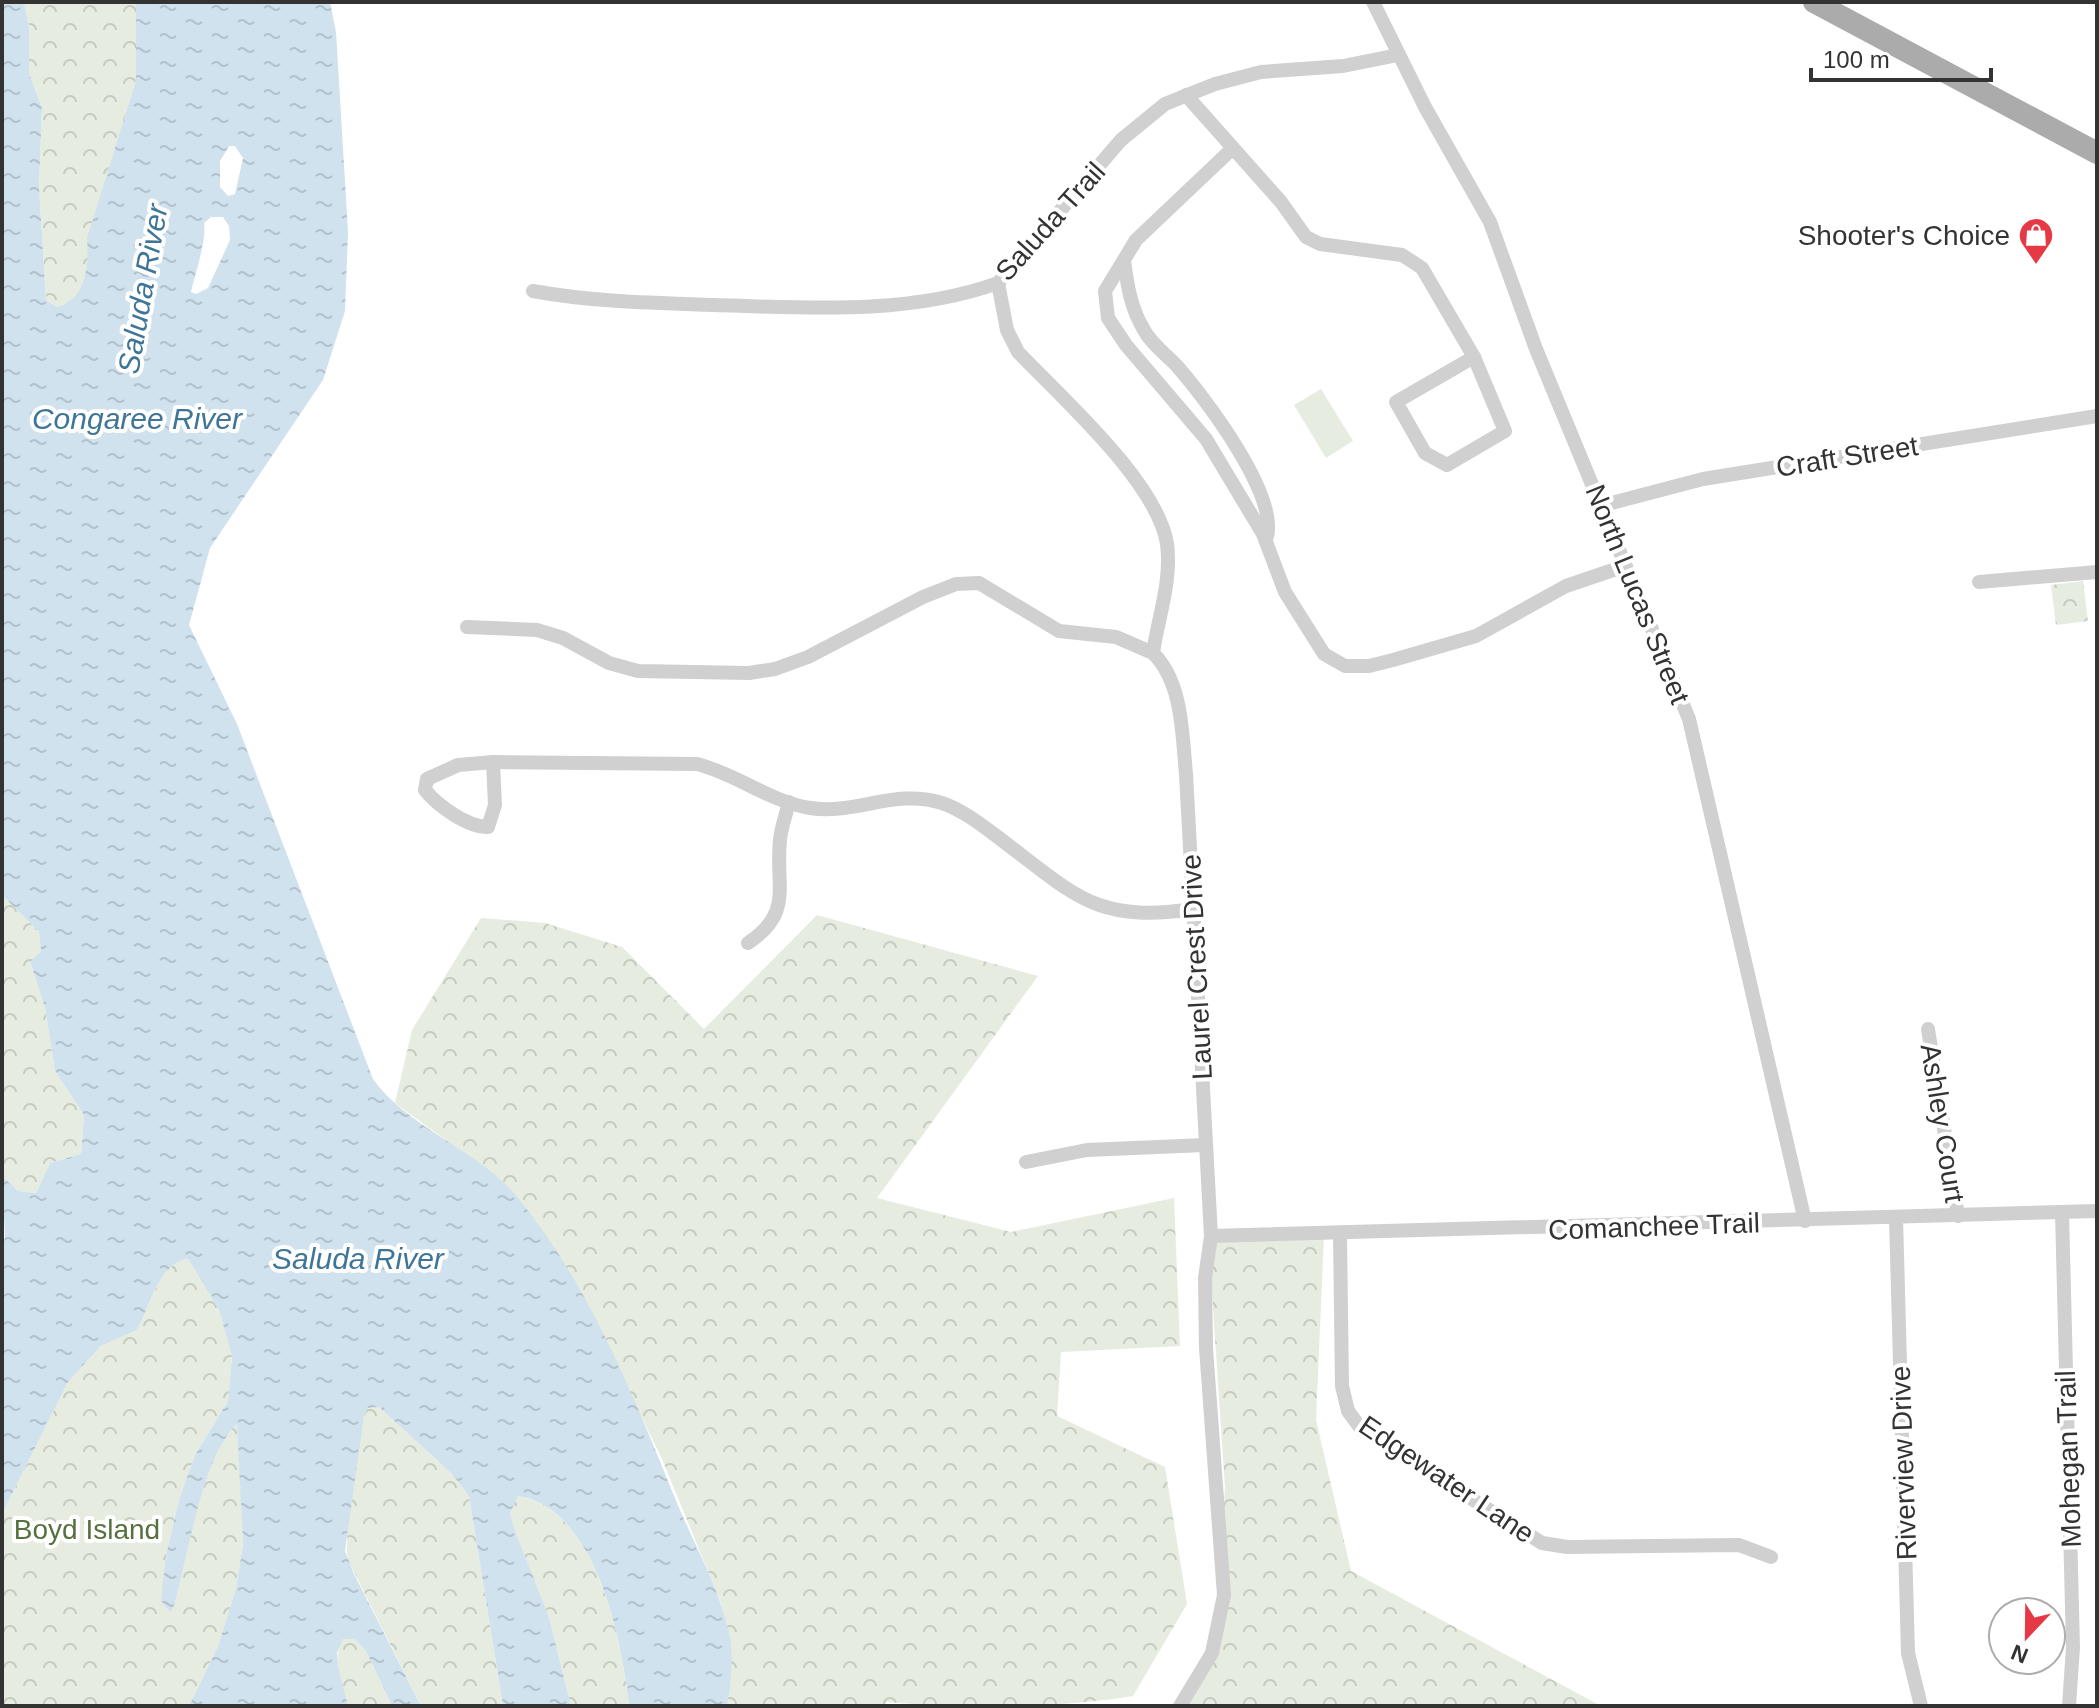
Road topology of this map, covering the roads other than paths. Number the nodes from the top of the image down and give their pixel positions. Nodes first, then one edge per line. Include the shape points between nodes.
1 (1373, 2) edge
2 (1814, 2) edge
3 (1398, 55) junction
4 (1186, 95) junction
5 (1233, 148) junction
6 (2097, 153) edge
7 (1124, 260) junction
8 (998, 283) junction
9 (533, 291) dead end
10 (1474, 357) junction
11 (2097, 416) edge
12 (1600, 506) junction
13 (1266, 540) junction
14 (1625, 566) junction
15 (2097, 572) edge
16 (1979, 582) dead end
17 (467, 627) dead end
18 (1153, 653) junction
19 (493, 762) junction
20 (789, 802) junction
21 (1194, 909) junction
22 (748, 943) dead end
23 (1928, 1029) dead end
24 (1205, 1145) junction
25 (1026, 1162) dead end
26 (2097, 1211) edge
27 (2062, 1212) junction
28 (1958, 1216) junction
29 (1896, 1218) junction
30 (1805, 1221) junction
31 (1340, 1234) junction
32 (1211, 1236) junction
33 (1771, 1557) dead end
34 (1180, 1706) edge
35 (1921, 1706) edge
36 (2069, 1706) edge

1 - 3 street, North Lucas Street
2 - 6 main road
3 - 4 street, Saluda Trail via 1343,66 1273,70
3 - 12 street, North Lucas Street via 1490,222
4 - 5 street
4 - 8 street, Saluda Trail via 1129,132
5 - 7 street via 1147,228
5 - 10 street via 1306,237 1320,244 1402,255 1422,268
7 - 13 street via 1128,290 1144,332 1227,428 1262,496 1271,527
7 - 13 street via 1105,291 1108,318 1206,439
8 - 9 street, Saluda Trail via 930,301 825,308 615,302
8 - 18 street via 1007,330 1018,352 1130,472 1163,530 1166,590
10 - 10 street via 1505,431 1447,465 1425,453 1396,402
11 - 12 street, Craft Street via 1703,479
12 - 14 street, North Lucas Street
13 - 14 street via 1309,634 1333,662 1357,668 1476,636 1566,586
14 - 30 street, North Lucas Street via 1689,719
15 - 16 street
17 - 18 street via 537,630 638,671 749,673 808,657 956,584 979,583 1059,631 1116,637
18 - 21 street, Laurel Crest Drive via 1169,675 1180,713
19 - 19 street via 447,768 427,779 425,790 477,827 488,827 495,805
19 - 20 street via 686,763 719,771
20 - 21 street via 830,809 898,797 933,800 974,819 1095,905 1140,914
20 - 22 street via 780,839 778,914
21 - 24 street, Laurel Crest Drive
23 - 28 street, Ashley Court
24 - 25 street via 1087,1150
24 - 32 street, Laurel Crest Drive
26 - 27 street, Comanchee Trail
27 - 28 street, Comanchee Trail
27 - 36 street, Mohegan Trail via 2073,1647
28 - 29 street, Comanchee Trail
29 - 30 street, Comanchee Trail
29 - 35 street, Riverview Drive via 1908,1653
30 - 31 street, Comanchee Trail
31 - 32 street, Comanchee Trail
31 - 33 street, Edgewater Lane via 1344,1397 1362,1430 1542,1543 1739,1545
32 - 34 street, Laurel Crest Drive via 1205,1278 1206,1348 1224,1595 1212,1653

